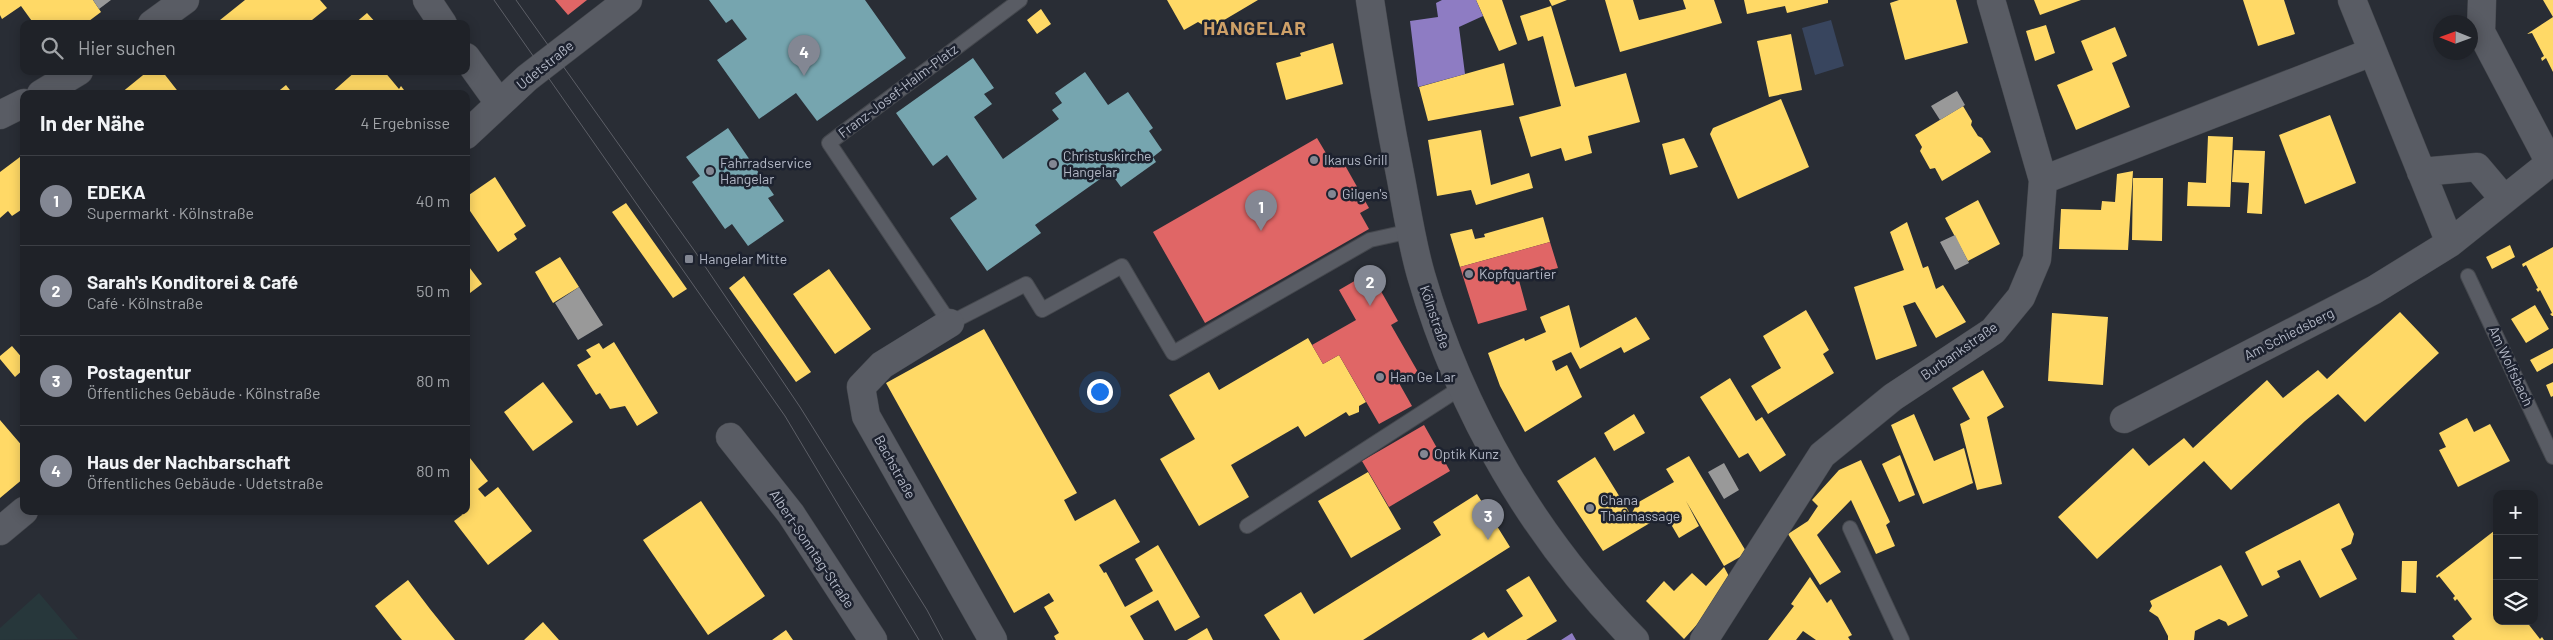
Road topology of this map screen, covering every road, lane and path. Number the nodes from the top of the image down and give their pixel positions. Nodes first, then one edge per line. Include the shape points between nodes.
1 (185, 0) edge
2 (426, 0) edge
3 (628, 0) edge
4 (1020, 0) edge
5 (1370, 0) edge
6 (1991, 0) edge
7 (2352, 0) edge
8 (2482, 0) edge
9 (158, 20) edge
10 (440, 20) edge
11 (2372, 52) junction
12 (470, 63) edge
13 (72, 75) edge
14 (48, 90) edge
15 (499, 103) junction
16 (20, 105) edge
17 (0, 115) edge
18 (470, 131) edge
19 (2421, 172) junction
20 (2043, 180) junction
21 (2504, 199) junction
22 (1411, 231) junction
23 (2450, 243) junction
24 (2468, 276) dead end
25 (950, 323) junction
26 (1462, 387) junction
27 (2124, 419) dead end
28 (730, 437) dead end
29 (2553, 457) edge
30 (20, 514) edge
31 (1247, 526) dead end
32 (1850, 528) dead end
33 (0, 531) edge
34 (873, 640) edge
35 (993, 640) edge
36 (1635, 640) edge
37 (1704, 640) edge
38 (1902, 640) edge

1 - 9 street
2 - 10 street
3 - 15 street, Udetstraße
4 - 25 lane, Franz-Josef-Halm-Platz via 829,143
5 - 22 street, Kölnstraße
6 - 20 street, Burbankstraße
7 - 11 street
8 - 21 street, Am Schiedsberg via 2482,32 2550,163
11 - 19 street
11 - 20 street
12 - 15 street
13 - 14 street
15 - 18 street, Udetstraße
16 - 17 street
19 - 21 street via 2477,167
19 - 23 street
20 - 37 street, Burbankstraße via 2037,259 2021,297 1993,331 1893,397 1822,455
21 - 23 street, Am Schiedsberg
22 - 25 lane via 1370,240 1173,353 1122,266 1042,310 1026,284
22 - 26 street, Kölnstraße via 1433,310
23 - 27 street, Am Schiedsberg via 2374,290
24 - 29 lane, Am Wolfsbach
25 - 35 street, Bachstraße via 882,365 861,387 866,416
26 - 31 lane
26 - 36 street, Kölnstraße via 1525,506 1582,584
28 - 34 street, Albert-Sonntag-Straße via 791,514
30 - 33 street
32 - 38 lane

